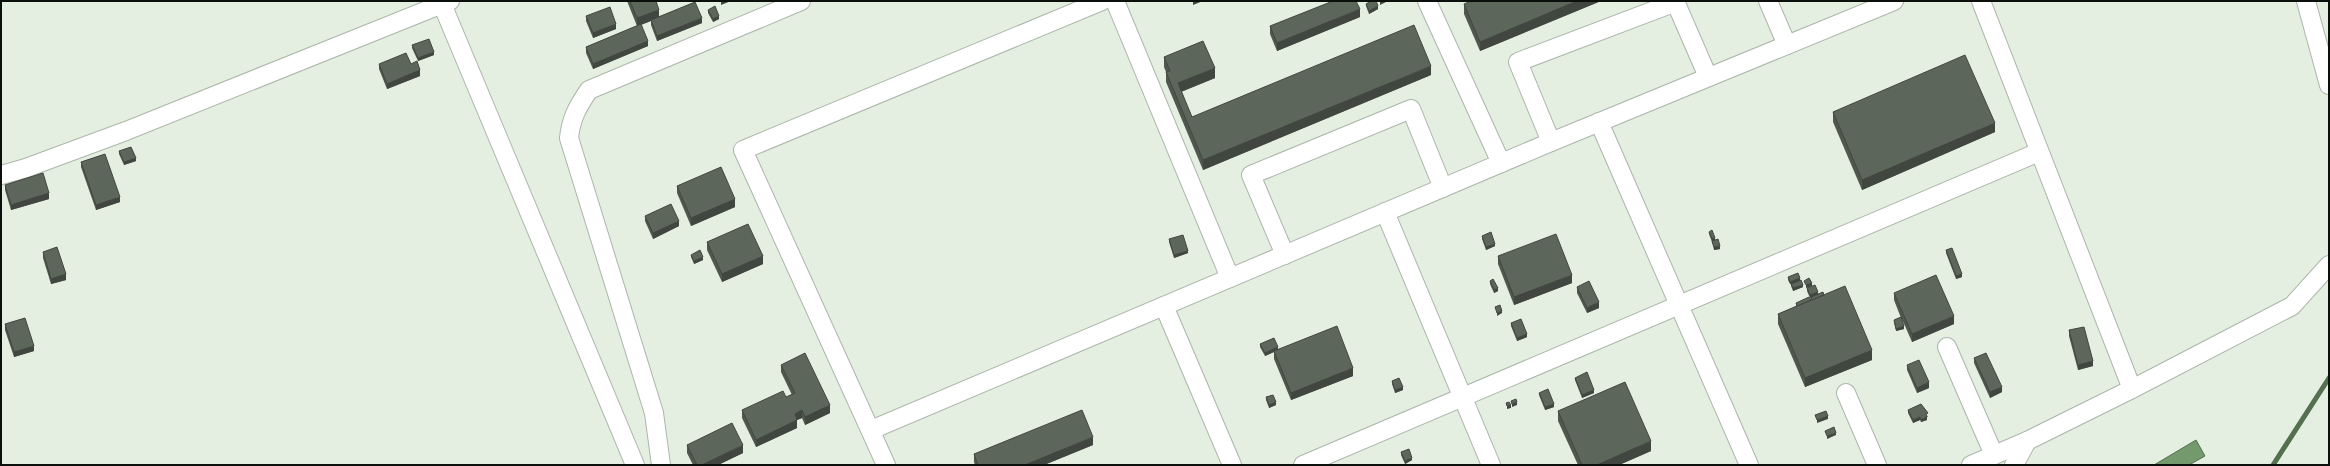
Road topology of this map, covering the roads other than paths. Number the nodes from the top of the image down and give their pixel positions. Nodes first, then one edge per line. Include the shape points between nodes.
1 (802, 1) edge
2 (1102, 1) edge
3 (1115, 1) edge
4 (1427, 1) edge
5 (1676, 1) edge
6 (1768, 1) edge
7 (1894, 1) edge
8 (1980, 1) edge
9 (2306, 1) edge
10 (446, 3) edge
11 (1788, 44) junction
12 (1708, 77) junction
13 (2329, 85) edge
14 (1599, 122) junction
15 (1551, 142) junction
16 (2039, 152) junction
17 (1501, 163) junction
18 (1, 175) edge
19 (1443, 188) junction
20 (1385, 212) junction
21 (1285, 255) junction
22 (2329, 265) edge
23 (1230, 278) junction
24 (1680, 304) junction
25 (1164, 306) junction
26 (1947, 347) dead end
27 (2132, 389) junction
28 (1846, 393) dead end
29 (1463, 397) junction
30 (871, 430) junction
31 (2026, 441) junction
32 (1994, 455) junction
33 (635, 465) edge
34 (661, 465) edge
35 (886, 465) edge
36 (1232, 465) edge
37 (1304, 465) edge
38 (1491, 465) edge
39 (1749, 465) edge
40 (1877, 465) edge
41 (1971, 465) edge
42 (2014, 465) edge

1 - 34 street via 589,90 571,122 570,138 654,413
2 - 30 street via 743,150
3 - 23 street
4 - 17 street
5 - 12 street
5 - 15 street via 1518,62
6 - 11 street
7 - 11 street
8 - 16 street
9 - 13 street
10 - 18 street via 126,131
10 - 33 street
11 - 12 street
12 - 14 street
14 - 15 street
14 - 24 street
15 - 17 street
16 - 24 street
16 - 27 street
17 - 19 street
19 - 20 street
19 - 21 street via 1410,109 1251,174
20 - 21 street
20 - 29 street
21 - 23 street
22 - 27 street via 2292,306
23 - 25 street
24 - 29 street
24 - 39 street
25 - 30 street
25 - 36 street
26 - 32 street
27 - 31 street
28 - 40 street
29 - 37 street
29 - 38 street
30 - 35 street
31 - 32 street
31 - 42 street
32 - 41 street

